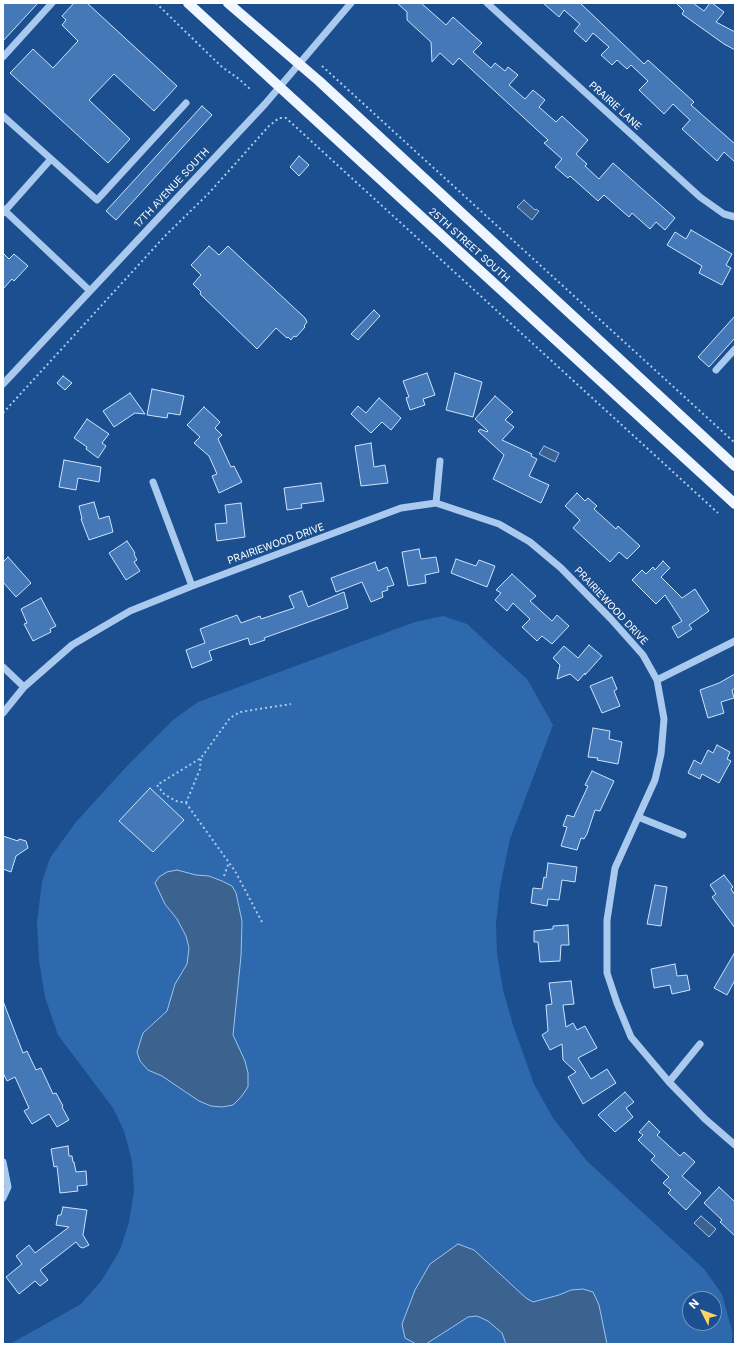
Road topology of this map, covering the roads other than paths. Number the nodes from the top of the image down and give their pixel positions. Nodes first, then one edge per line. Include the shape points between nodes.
1 (52, 3) edge
2 (188, 3) edge
3 (228, 3) edge
4 (351, 3) edge
5 (487, 3) edge
6 (3, 57) edge
7 (298, 64) junction
8 (279, 87) junction
9 (186, 103) dead end
10 (3, 116) edge
11 (51, 159) junction
12 (4, 211) edge
13 (735, 217) edge
14 (89, 290) junction
15 (735, 349) edge
16 (716, 370) dead end
17 (3, 384) edge
18 (440, 461) dead end
19 (735, 466) edge
20 (153, 482) dead end
21 (436, 503) junction
22 (735, 504) edge
23 (192, 586) junction
24 (735, 641) edge
25 (3, 667) edge
26 (657, 680) junction
27 (24, 687) junction
28 (3, 713) edge
29 (638, 817) junction
30 (683, 835) dead end
31 (700, 1044) dead end
32 (669, 1082) junction
33 (735, 1145) edge
34 (3, 1162) edge
35 (3, 1198) edge

1 - 6 street
2 - 8 main road, 25TH STREET SOUTH
3 - 7 main road, 25TH STREET SOUTH
4 - 7 street, 17TH AVENUE SOUTH
5 - 13 street, PRAIRIE LANE via 700,197 724,214
7 - 8 street, 17TH AVENUE SOUTH
7 - 19 main road, 25TH STREET SOUTH
8 - 14 street, 17TH AVENUE SOUTH
8 - 22 main road, 25TH STREET SOUTH
9 - 11 street via 97,200
10 - 11 street
11 - 12 street
12 - 14 street
14 - 17 street, 17TH AVENUE SOUTH
15 - 16 street
18 - 21 street
20 - 23 street
21 - 23 street, PRAIRIEWOOD DRIVE via 401,508
21 - 26 street, PRAIRIEWOOD DRIVE via 499,524 530,542 561,568 611,619 643,656
23 - 27 street, PRAIRIEWOOD DRIVE via 130,612 78,642 48,664
24 - 26 street
25 - 27 street
26 - 29 street, PRAIRIEWOOD DRIVE via 664,719 661,754 654,780
27 - 28 street, PRAIRIEWOOD DRIVE
29 - 30 street
29 - 32 street, PRAIRIEWOOD DRIVE via 615,868 607,920 607,972 631,1037
31 - 32 street
32 - 33 street, PRAIRIEWOOD DRIVE
34 - 35 street via 8,1187

